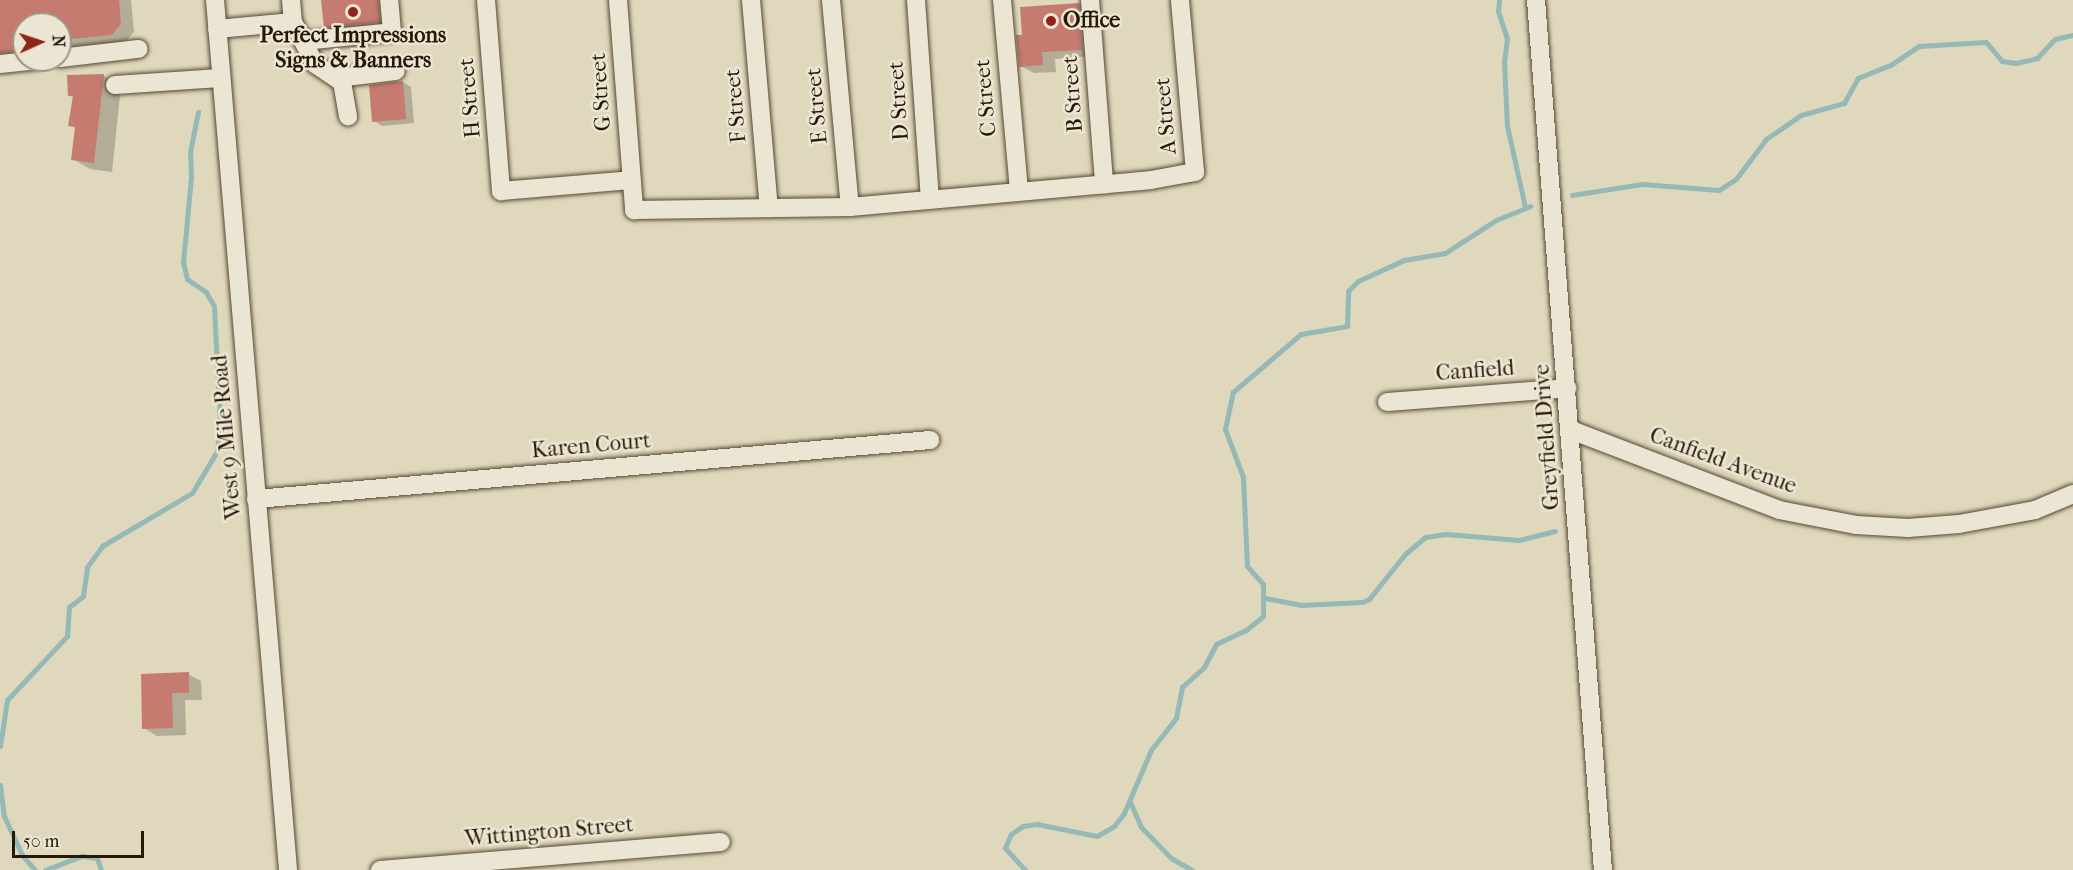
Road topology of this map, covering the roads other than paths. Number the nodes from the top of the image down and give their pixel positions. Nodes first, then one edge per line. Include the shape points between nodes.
1 (214, 0) edge
2 (291, 0) edge
3 (389, 0) edge
4 (486, 0) edge
5 (618, 0) edge
6 (752, 0) edge
7 (831, 0) edge
8 (916, 0) edge
9 (1002, 0) edge
10 (1090, 0) edge
11 (1180, 0) edge
12 (1536, 0) edge
13 (293, 22) junction
14 (217, 29) junction
15 (304, 40) junction
16 (138, 50) dead end
17 (72, 56) edge
18 (396, 71) dead end
19 (220, 78) junction
20 (337, 78) junction
21 (115, 85) dead end
22 (348, 116) dead end
23 (631, 180) junction
24 (1104, 184) junction
25 (1019, 191) junction
26 (930, 199) junction
27 (850, 207) junction
28 (769, 208) junction
29 (1567, 388) junction
30 (1387, 402) dead end
31 (1571, 430) junction
32 (930, 440) dead end
33 (2073, 494) edge
34 (256, 499) junction
35 (721, 842) dead end
36 (288, 870) edge
37 (380, 870) edge
38 (1603, 870) edge

1 - 14 street, West 9 Mile Road
2 - 13 street
3 - 15 street via 392,32
4 - 23 street, H Street via 501,191
5 - 23 street, G Street
6 - 28 street, F Street
7 - 27 street, E Street
8 - 26 street, D Street
9 - 25 street, C Street
10 - 24 street, B Street
11 - 24 street, A Street via 1195,172
12 - 29 street, Greyfield Drive
13 - 14 street
13 - 15 street
14 - 19 street, West 9 Mile Road
15 - 20 street via 315,64
16 - 17 street
18 - 20 street
19 - 21 street
19 - 34 street, West 9 Mile Road
20 - 22 street via 344,86
23 - 28 street, G Street via 634,210
24 - 25 street
25 - 26 street
26 - 27 street
27 - 28 street
29 - 30 street, Canfield
29 - 31 street, Greyfield Drive
31 - 33 street, Canfield Avenue via 1779,510 1856,525 1908,528 1959,524 2035,510
31 - 38 street, Greyfield Drive
32 - 34 street, Karen Court
34 - 36 street, West 9 Mile Road
35 - 37 street, Wittington Street

